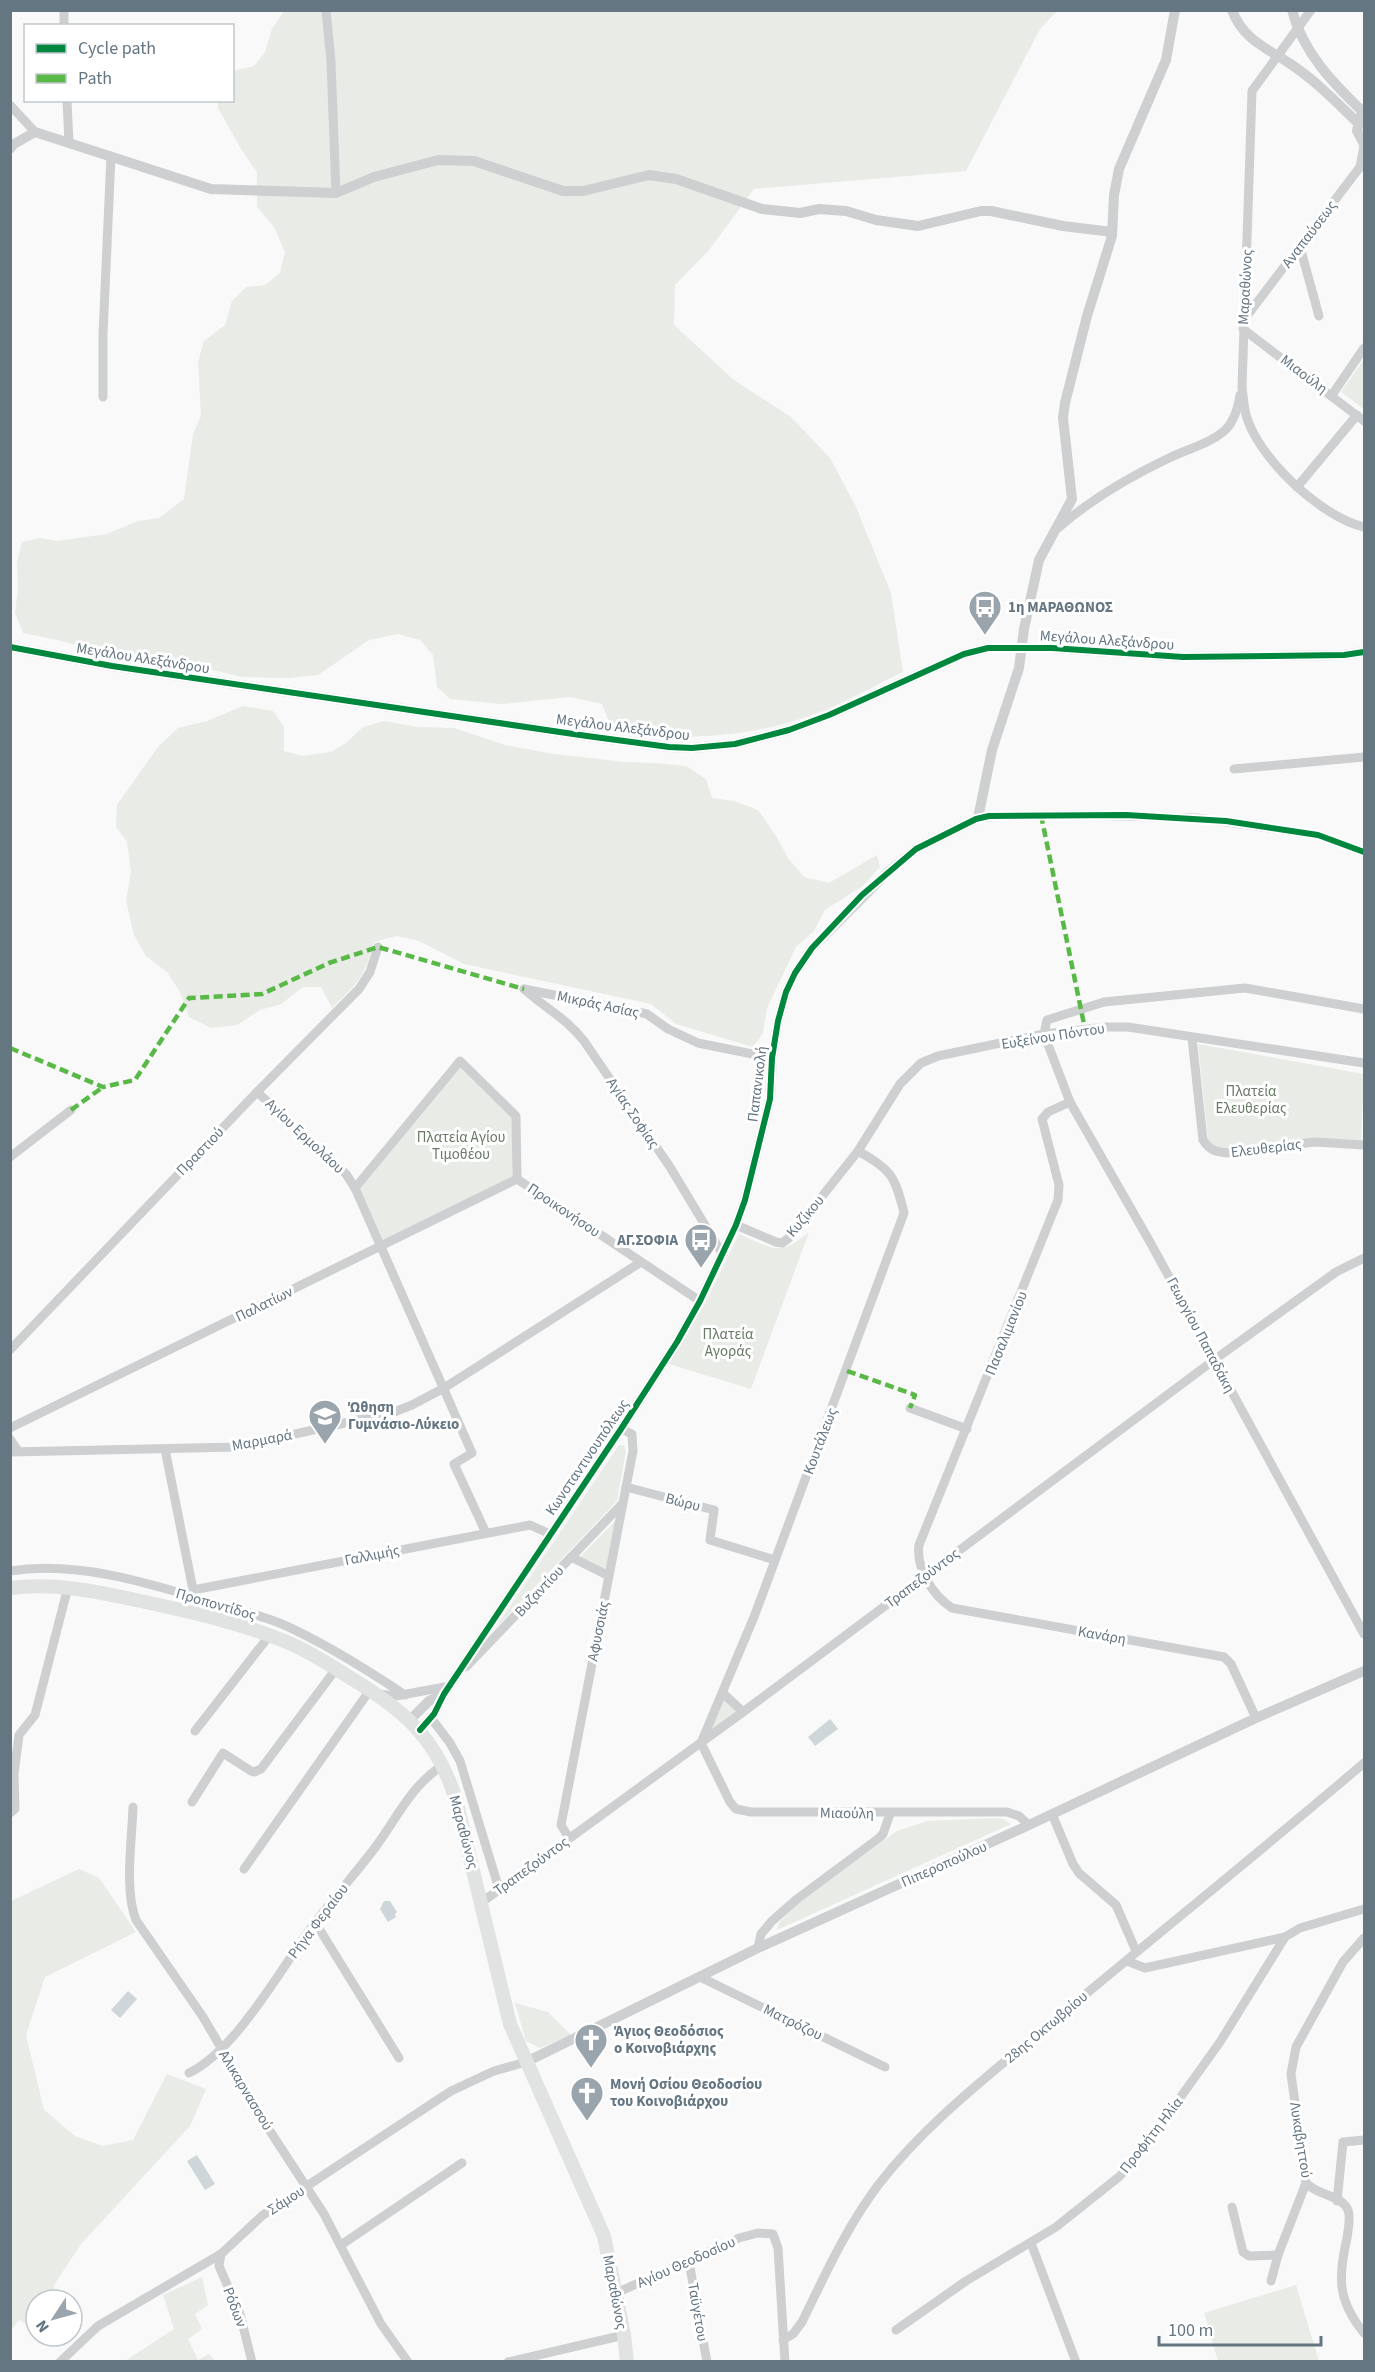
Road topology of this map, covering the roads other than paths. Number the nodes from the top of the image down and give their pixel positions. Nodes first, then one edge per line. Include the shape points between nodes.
1 (326, 10) edge
2 (1175, 10) edge
3 (1232, 10) edge
4 (1292, 10) edge
5 (1311, 10) edge
6 (1297, 30) junction
7 (1277, 57) junction
8 (67, 102) edge
9 (10, 105) edge
10 (1364, 112) edge
11 (1358, 123) junction
12 (35, 132) junction
13 (69, 143) junction
14 (1365, 145) edge
15 (10, 149) edge
16 (111, 156) junction
17 (1362, 168) edge
18 (336, 193) junction
19 (1112, 232) junction
20 (1300, 247) junction
21 (1319, 316) dead end
22 (1244, 323) junction
23 (1365, 348) edge
24 (1242, 387) junction
25 (1332, 395) junction
26 (103, 397) dead end
27 (1361, 418) edge
28 (1297, 487) junction
29 (1365, 527) edge
30 (1053, 533) junction
31 (1023, 646) junction
32 (10, 647) edge
33 (1365, 652) edge
34 (1365, 757) edge
35 (1234, 769) dead end
36 (978, 818) junction
37 (1365, 852) edge
38 (378, 947) dead end
39 (524, 989) joint
40 (1365, 1009) edge
41 (1044, 1034) junction
42 (1192, 1038) junction
43 (772, 1058) junction
44 (1365, 1063) edge
45 (257, 1092) junction
46 (1070, 1102) junction
47 (71, 1110) dead end
48 (1365, 1146) edge
49 (858, 1151) junction
50 (10, 1157) edge
51 (517, 1179) junction
52 (355, 1188) junction
53 (736, 1225) junction
54 (382, 1246) junction
55 (723, 1255) junction
56 (1365, 1258) edge
57 (641, 1262) junction
58 (700, 1301) junction
59 (10, 1350) edge
60 (1214, 1360) junction
61 (444, 1388) junction
62 (910, 1408) dead end
63 (10, 1428) edge
64 (621, 1429) junction
65 (967, 1429) junction
66 (10, 1439) edge
67 (165, 1449) junction
68 (14, 1452) edge
69 (626, 1487) junction
70 (622, 1504) junction
71 (486, 1533) junction
72 (550, 1534) junction
73 (571, 1557) junction
74 (775, 1560) junction
75 (10, 1571) edge
76 (609, 1576) junction
77 (925, 1576) junction
78 (68, 1587) junction
79 (10, 1588) edge
80 (194, 1593) junction
81 (1365, 1634) edge
82 (269, 1636) junction
83 (336, 1669) junction
84 (1365, 1671) edge
85 (450, 1686) junction
86 (373, 1692) junction
87 (723, 1693) junction
88 (405, 1695) junction
89 (743, 1712) junction
90 (431, 1718) junction
91 (1256, 1718) junction
92 (415, 1725) junction
93 (195, 1731) dead end
94 (701, 1743) junction
95 (1365, 1763) edge
96 (443, 1766) junction
97 (192, 1802) dead end
98 (133, 1807) dead end
99 (10, 1813) edge
100 (890, 1814) junction
101 (1052, 1814) junction
102 (1029, 1826) junction
103 (569, 1838) junction
104 (244, 1869) dead end
105 (499, 1889) junction
106 (482, 1902) junction
107 (1365, 1908) edge
108 (315, 1922) junction
109 (1285, 1937) junction
110 (1365, 1938) edge
111 (758, 1948) junction
112 (1136, 1951) junction
113 (1127, 1960) junction
114 (700, 1977) junction
115 (221, 2048) junction
116 (399, 2058) dead end
117 (526, 2062) junction
118 (885, 2067) dead end
119 (189, 2073) dead end
120 (1365, 2140) edge
121 (462, 2163) dead end
122 (1306, 2183) junction
123 (307, 2186) junction
124 (1337, 2201) junction
125 (1232, 2208) dead end
126 (1031, 2243) junction
127 (341, 2245) junction
128 (221, 2254) junction
129 (1278, 2255) junction
130 (689, 2262) junction
131 (1271, 2281) dead end
132 (614, 2294) junction
133 (896, 2330) dead end
134 (1365, 2333) edge
135 (624, 2335) junction
136 (783, 2340) junction
137 (252, 2359) edge
138 (60, 2361) edge
139 (408, 2361) edge
140 (508, 2361) edge
141 (627, 2361) edge
142 (707, 2361) edge
143 (785, 2361) edge
144 (1076, 2361) edge

1 - 18 street
2 - 19 street via 1166,60 1119,169
3 - 7 street via 1243,32
4 - 6 street
5 - 6 street, Μαραθώνος
6 - 7 street, Μαραθώνος
6 - 10 street via 1327,75
7 - 11 street via 1322,89
7 - 22 street, Μαραθώνος via 1252,91
8 - 13 street
9 - 12 street
10 - 11 street
11 - 14 street via 1358,134
12 - 13 street
12 - 15 street
13 - 16 street
14 - 17 street, Αναπαύσεως
16 - 18 street via 211,189
16 - 26 street
17 - 20 street, Αναπαύσεως
18 - 19 street via 374,177 438,160 474,161 563,191 583,191 649,175 676,179 762,208 800,213 819,209 846,211 918,226 991,211
19 - 30 street via 1065,403 1072,499
20 - 21 street
20 - 22 street, Αναπαύσεως
22 - 24 street, Μαραθώνος
22 - 25 street, Μιαούλη
23 - 25 street
24 - 28 street, Μαραθώνος via 1246,416 1261,444
24 - 30 street via 1233,419 1225,430 1102,494
25 - 27 street, Μιαούλη
27 - 28 street
28 - 29 street, Μαραθώνος via 1329,512
30 - 31 street via 1039,560
31 - 32 street, Μεγάλου Αλεξάνδρου via 964,654 829,715 774,735 692,748 598,738
31 - 33 street, Μεγάλου Αλεξάνδρου via 1183,657
31 - 36 street via 992,750
34 - 35 street
36 - 37 street via 1077,814 1197,818 1318,835
36 - 43 street, Παπανικολή via 916,849 862,896 812,948 786,993
38 - 45 street, Πραστιού via 363,984
39 - 43 street, Μικράς Ασίας via 646,1014 698,1043
39 - 55 street, Αγίας Σοφίας via 571,1024 584,1041 670,1167
40 - 41 street via 1245,988 1104,1002 1047,1020
41 - 42 street, Ευξείνου Πόντου via 1128,1027
41 - 46 street, Γεωργίου Παπαδάκη
41 - 49 street, Ευξείνου Πόντου via 921,1063 900,1084
42 - 44 street, Ευξείνου Πόντου
42 - 48 street, Ελευθερίας via 1203,1140 1208,1148 1229,1153 1314,1142
43 - 53 street, Παπανικολή via 770,1099
45 - 52 street, Αγίου Ερμολάου via 346,1174
45 - 59 street, Πραστιού
46 - 60 street, Γεωργίου Παπαδάκη
46 - 65 street, Πασαλιμανίου via 1042,1119 1059,1185 1058,1200
47 - 50 street
49 - 53 street, Κυζίκου via 782,1243
49 - 74 street, Κουτάλεως via 885,1167 897,1185 904,1213
51 - 52 street via 516,1116 460,1061
51 - 54 street, Παλατίων
51 - 57 street, Προικονήσου
52 - 54 street, Αγίου Ερμολάου
53 - 55 street, Κωνσταντινουπόλεως
54 - 61 street, Αγίου Ερμολάου
54 - 63 street, Παλατίων
55 - 58 street, Κωνσταντινουπόλεως
56 - 60 street, Τραπεζούντος via 1336,1272
57 - 58 street, Προικονήσου
57 - 61 street, Μαρμαρά
58 - 64 street, Κωνσταντινουπόλεως
60 - 77 street, Τραπεζούντος
60 - 81 street, Γεωργίου Παπαδάκη
61 - 67 street, Μαρμαρά via 394,1412 237,1447
61 - 71 street, Αγίου Ερμολάου via 472,1453 454,1464
62 - 65 street
64 - 69 street, Αφυσσιάς via 632,1434
64 - 72 street, Κωνσταντινουπόλεως
65 - 77 street, Πασαλιμανίου via 919,1545
66 - 68 street
67 - 68 street, Μαρμαρά
67 - 80 street
69 - 70 street, Αφυσσιάς
69 - 74 street, Βώρυ via 714,1510 710,1540
70 - 73 street, Βυζαντίου
70 - 76 street, Αφυσσιάς
71 - 72 street, Γαλλιμής via 530,1525
71 - 80 street, Γαλλιμής
72 - 85 street, Κωνσταντινουπόλεως
73 - 76 street
73 - 85 street, Βυζαντίου
74 - 87 street, Κουτάλεως
75 - 80 street, Προποντίδος via 79,1570
76 - 103 street, Αφυσσιάς via 561,1825
77 - 89 street, Τραπεζούντος
77 - 91 street, Κανάρη via 952,1608 1224,1657
78 - 79 main road, Μαραθώνος
78 - 82 main road, Μαραθώνος via 181,1610
78 - 99 street via 35,1715 19,1736 15,1809
80 - 88 street, Προποντίδος via 280,1623
82 - 83 main road, Μαραθώνος
82 - 93 street
83 - 86 main road, Μαραθώνος
83 - 97 street via 261,1769 251,1771 223,1753
84 - 91 street, Πιπεροπούλου
85 - 88 street
85 - 90 street, Κωνσταντινουπόλεως
85 - 92 street, Κωνσταντινουπόλεως via 429,1701
86 - 88 street
86 - 92 main road, Μαραθώνος
86 - 104 street
87 - 89 street
87 - 94 street, Κουτάλεως
89 - 94 street, Τραπεζούντος
90 - 92 street, Κωνσταντινουπόλεως
90 - 105 street via 460,1761
91 - 101 street, Πιπεροπούλου
92 - 96 main road, Μαραθώνος
94 - 100 street, Μιαούλη via 736,1809
94 - 103 street, Τραπεζούντος
95 - 112 street, 28ης Οκτωβρίου
96 - 106 main road, Μαραθώνος via 459,1808
96 - 108 street, Ρήγα Φεραίου via 414,1789 375,1848
98 - 115 street, Αλικαρνασσού via 130,1888 134,1915
100 - 102 street, Μιαούλη via 1007,1812 1019,1816
100 - 111 street via 879,1838 766,1926
101 - 102 street, Πιπεροπούλου
101 - 112 street via 1073,1864 1116,1905
102 - 111 street, Πιπεροπούλου
103 - 105 street, Τραπεζούντος
105 - 106 street, Τραπεζούντος
106 - 117 main road, Μαραθώνος via 510,2024
107 - 109 street via 1300,1928
108 - 115 street, Ρήγα Φεραίου
108 - 116 street
109 - 113 street via 1145,1968
109 - 126 street, Προφήτη Ηλία via 1220,2042 1139,2154 1096,2197
110 - 122 street, Λυκαβηττού via 1343,1962 1296,2047 1291,2074
111 - 114 street, Πιπεροπούλου
112 - 113 street, 28ης Οκτωβρίου
113 - 136 street, 28ης Οκτωβρίου via 978,2085 916,2143 879,2184 843,2239 802,2322
114 - 117 street, Πιπεροπούλου
114 - 118 street, Ματρόζου
115 - 119 street, Ρήγα Φεραίου
115 - 123 street, Αλικαρνασσού
117 - 123 street, Σάμου via 494,2071 451,2091
117 - 132 main road, Μαραθώνος via 604,2236
120 - 124 street via 1343,2142
121 - 127 street
122 - 124 street, Λυκαβηττού via 1310,2189
122 - 129 street
123 - 127 street, Αλικαρνασσού
123 - 128 street, Σάμου via 254,2222
124 - 134 street via 1348,2211 1349,2228 1341,2264 1342,2290 1350,2313
125 - 129 street via 1243,2252 1249,2256
126 - 133 street, Προφήτη Ηλία via 966,2281
126 - 144 street
127 - 139 street, Αλικαρνασσού via 381,2324
128 - 137 street, Ρόδων via 219,2266 238,2309
128 - 138 street, Σάμου via 98,2326
129 - 131 street
130 - 132 street, Αγίου Θεοδοσίου
130 - 136 street, Αγίου Θεοδοσίου via 739,2238 773,2234 778,2248
130 - 142 street, Ταϋγέτου
132 - 135 main road, Μαραθώνος
135 - 140 street
135 - 141 main road, Μαραθώνος
136 - 143 street

